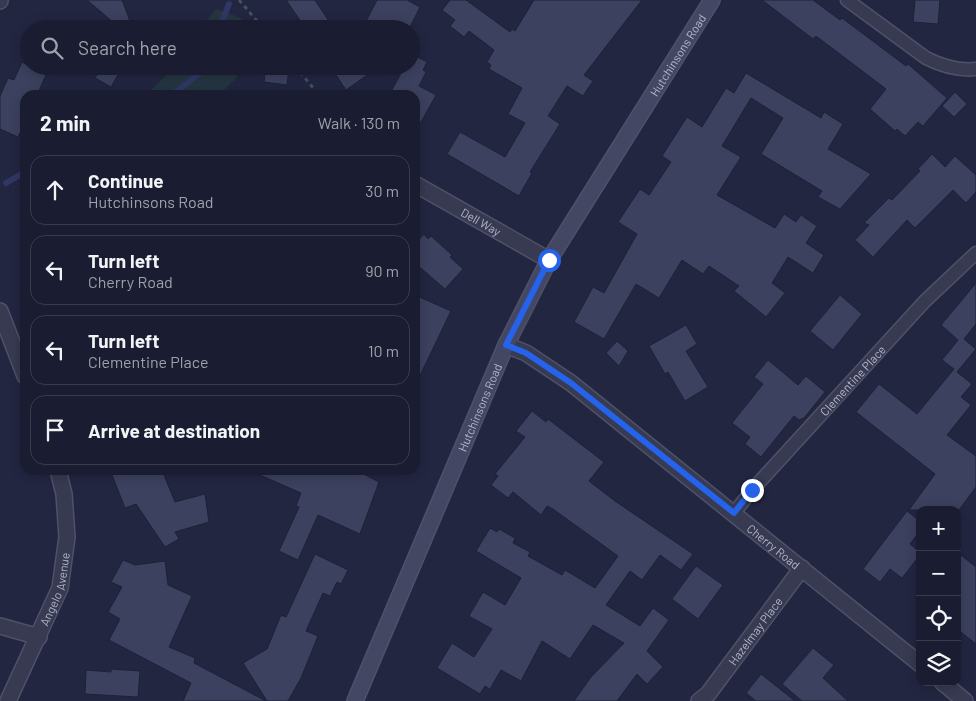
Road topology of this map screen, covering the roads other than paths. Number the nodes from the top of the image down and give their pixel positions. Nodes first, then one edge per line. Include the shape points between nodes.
1 (712, 0) edge
2 (847, 0) edge
3 (976, 69) edge
4 (420, 187) edge
5 (976, 253) edge
6 (549, 260) junction
7 (0, 312) edge
8 (506, 345) junction
9 (20, 363) edge
10 (59, 475) edge
11 (734, 513) junction
12 (802, 568) junction
13 (0, 626) edge
14 (39, 637) junction
15 (916, 661) edge
16 (947, 686) edge
17 (704, 699) edge
18 (8, 701) edge
19 (355, 701) edge
20 (965, 701) edge

1 - 6 street, Hutchinsons Road
2 - 3 lane via 926,58 956,68
4 - 6 street, Dell Way
5 - 11 lane, Clementine Place via 926,301
6 - 8 street, Hutchinsons Road
7 - 9 street
8 - 11 street, Cherry Road via 526,353 571,383
8 - 19 street, Hutchinsons Road
10 - 14 street, Angelo Avenue via 67,537 60,588
11 - 12 street, Cherry Road
12 - 15 street, Cherry Road
12 - 17 street, Hazelmay Place
13 - 14 street
14 - 18 street, Angelo Avenue
16 - 20 street

